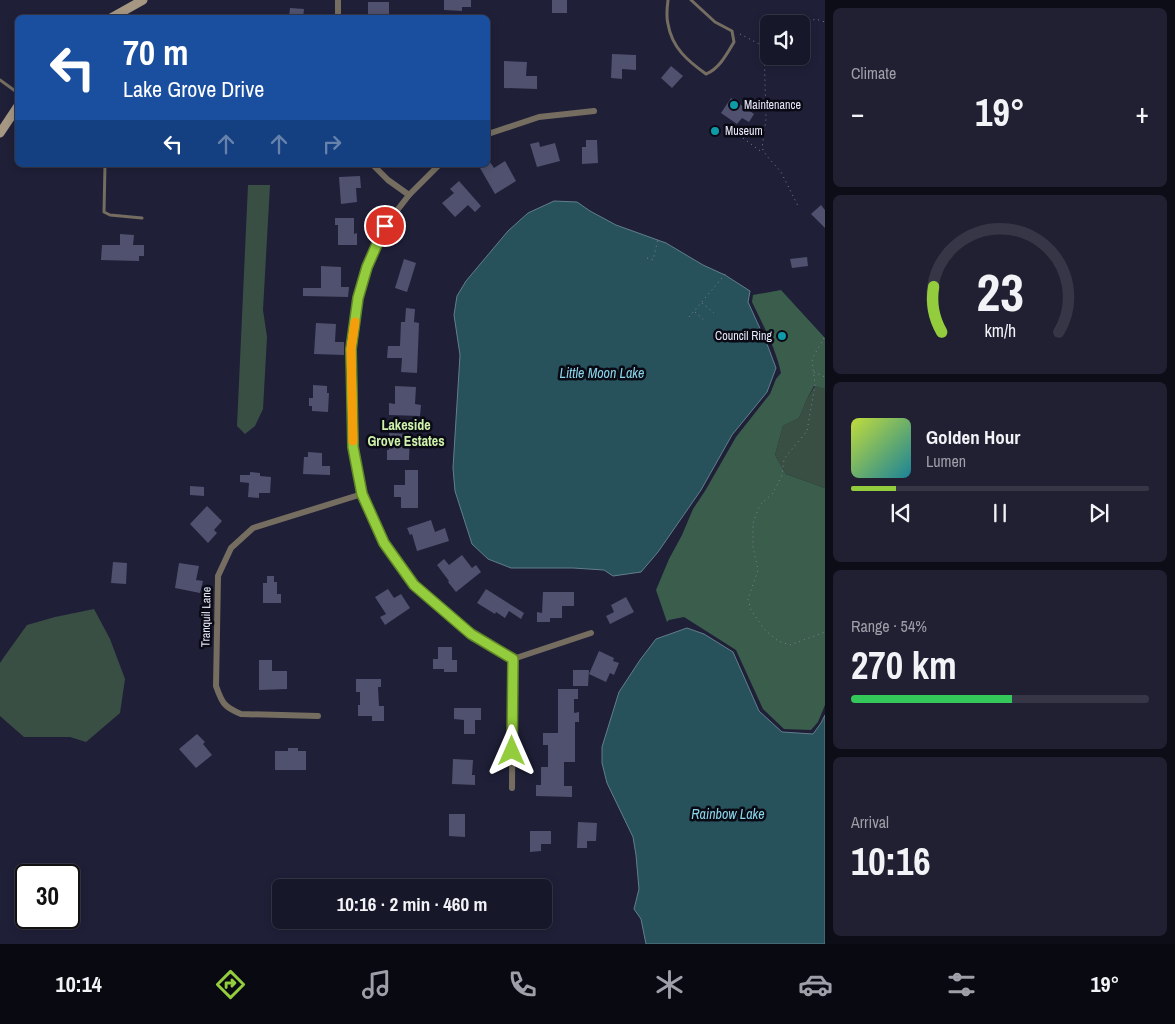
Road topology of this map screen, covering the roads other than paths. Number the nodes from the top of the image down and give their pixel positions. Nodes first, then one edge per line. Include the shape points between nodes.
1 (143, 0) edge
2 (338, 0) edge
3 (668, 0) edge
4 (691, 0) edge
5 (115, 15) edge
6 (338, 15) edge
7 (0, 80) edge
8 (15, 91) edge
9 (15, 110) edge
10 (594, 111) dead end
11 (0, 133) edge
12 (490, 133) edge
13 (105, 167) edge
14 (375, 167) edge
15 (437, 167) edge
16 (409, 195) junction
17 (142, 218) dead end
18 (362, 494) junction
19 (591, 633) dead end
20 (513, 659) junction
21 (318, 716) dead end
22 (512, 788) dead end

1 - 5 street
2 - 6 street
3 - 4 lane via 667,22 673,43 706,74 726,56 734,42 732,31 715,22
7 - 8 lane
9 - 11 street
10 - 12 street via 539,117
13 - 17 lane via 104,212
14 - 16 street
15 - 16 street
16 - 18 street via 385,226 358,298 351,349 353,447
18 - 20 street via 384,543 414,585 471,634
18 - 21 street, Tranquil Lane via 253,528 230,548 218,576 216,686 222,702 230,710 242,714
19 - 20 street
20 - 22 street

